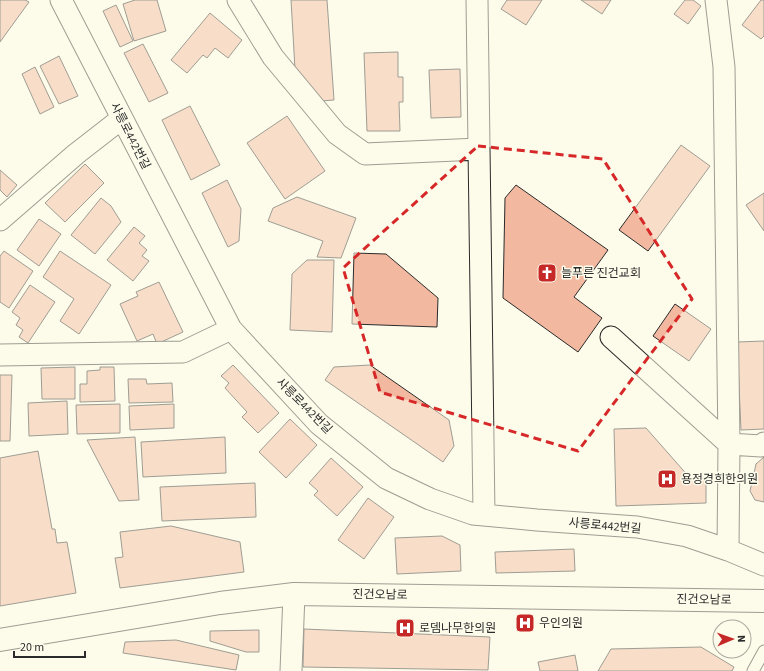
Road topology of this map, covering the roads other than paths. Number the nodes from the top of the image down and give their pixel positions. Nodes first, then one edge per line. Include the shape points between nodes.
1 (61, 0) edge
2 (238, 0) edge
3 (477, 0) edge
4 (716, 0) edge
5 (121, 119) junction
6 (479, 149) junction
7 (0, 220) edge
8 (231, 329) junction
9 (611, 337) dead end
10 (0, 355) edge
11 (764, 443) edge
12 (729, 444) junction
13 (484, 515) junction
14 (728, 550) junction
15 (764, 565) edge
16 (294, 594) junction
17 (764, 601) edge
18 (0, 640) edge
19 (764, 651) edge
20 (291, 671) edge
21 (753, 671) edge

1 - 5 street, 사릉로442번길
2 - 6 street via 273,57 337,134 365,154
3 - 6 street
4 - 12 street via 724,67
5 - 7 street
5 - 8 street, 사릉로442번길
6 - 13 street
8 - 10 street via 183,352
8 - 13 street, 사릉로442번길 via 319,424 386,478 430,499 473,514
9 - 12 street
11 - 12 street via 761,446
12 - 14 street
13 - 14 street, 사릉로442번길 via 637,527 687,536
14 - 15 street, 사릉로442번길
16 - 17 street, 진건오남로
16 - 18 street, 진건오남로 via 220,603
16 - 20 street
19 - 21 lane

